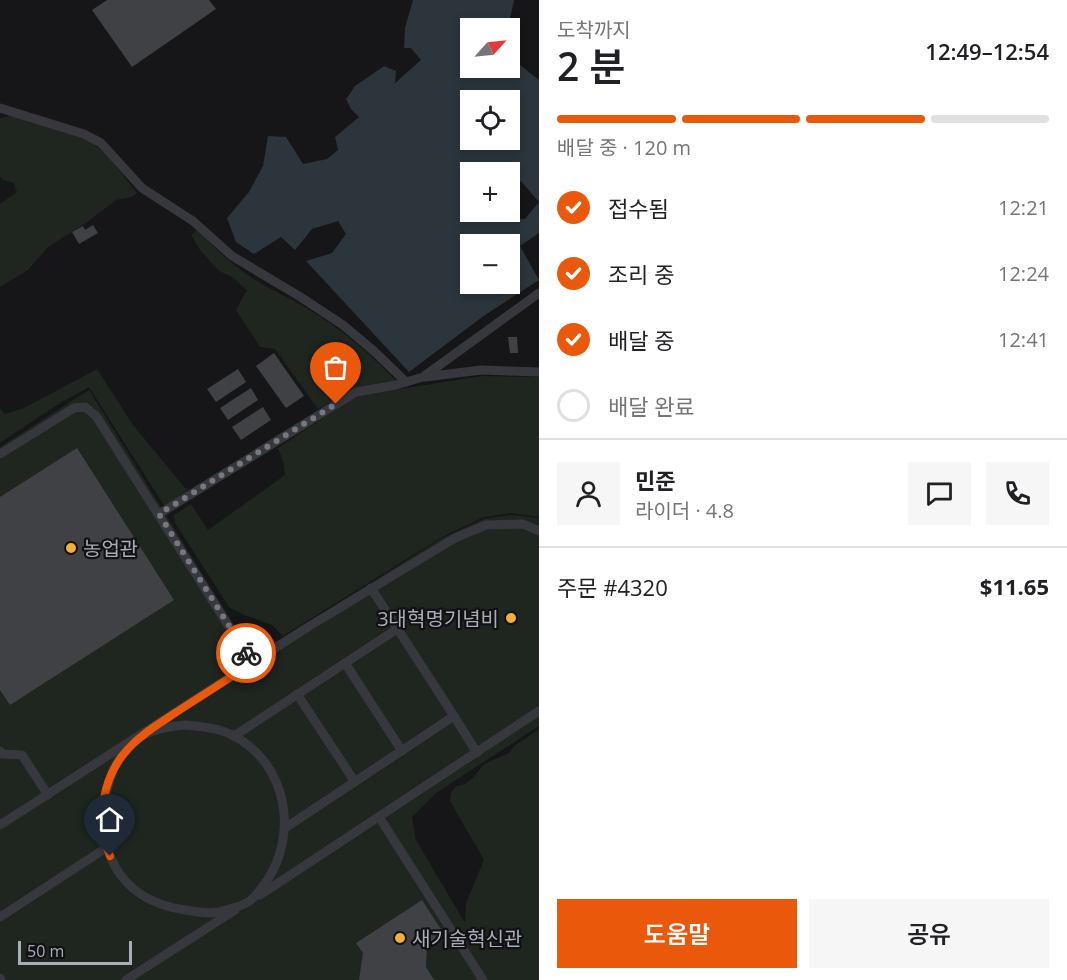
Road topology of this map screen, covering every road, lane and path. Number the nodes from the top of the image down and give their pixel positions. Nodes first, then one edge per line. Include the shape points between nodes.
1 (0, 108) edge
2 (539, 293) edge
3 (539, 372) edge
4 (423, 377) junction
5 (406, 382) junction
6 (0, 454) edge
7 (159, 514) junction
8 (539, 531) edge
9 (371, 588) junction
10 (397, 629) junction
11 (252, 663) junction
12 (345, 663) junction
13 (297, 694) junction
14 (539, 711) edge
15 (454, 716) junction
16 (140, 736) junction
17 (234, 736) junction
18 (0, 751) edge
19 (402, 751) junction
20 (477, 753) junction
21 (355, 782) junction
22 (48, 795) junction
23 (379, 817) junction
24 (0, 825) edge
25 (285, 828) junction
26 (106, 848) junction
27 (249, 902) junction
28 (0, 916) edge
29 (126, 980) edge
30 (483, 980) edge

1 - 5 lane via 84,134 101,144 142,188 193,221 232,256 343,325
2 - 4 lane
3 - 4 lane via 481,370
4 - 5 lane
5 - 7 lane via 356,392
6 - 7 lane via 74,408 85,406 96,416
7 - 11 lane
8 - 9 lane via 523,524 486,525 454,538
9 - 10 lane
9 - 11 lane
10 - 12 lane
10 - 15 lane
11 - 16 lane
12 - 13 lane
12 - 19 lane
13 - 17 lane
13 - 21 lane
14 - 20 lane
15 - 19 lane
15 - 20 lane
16 - 17 lane via 186,725
16 - 22 lane
16 - 26 lane via 118,760 109,779 102,814
17 - 25 lane via 261,757 277,781 285,809
18 - 22 lane via 22,755
19 - 21 lane
20 - 23 lane
21 - 25 lane
22 - 24 lane
23 - 27 lane
23 - 30 lane
25 - 27 lane via 276,864
26 - 27 lane via 126,880 161,905 203,913
26 - 28 lane
27 - 29 lane

